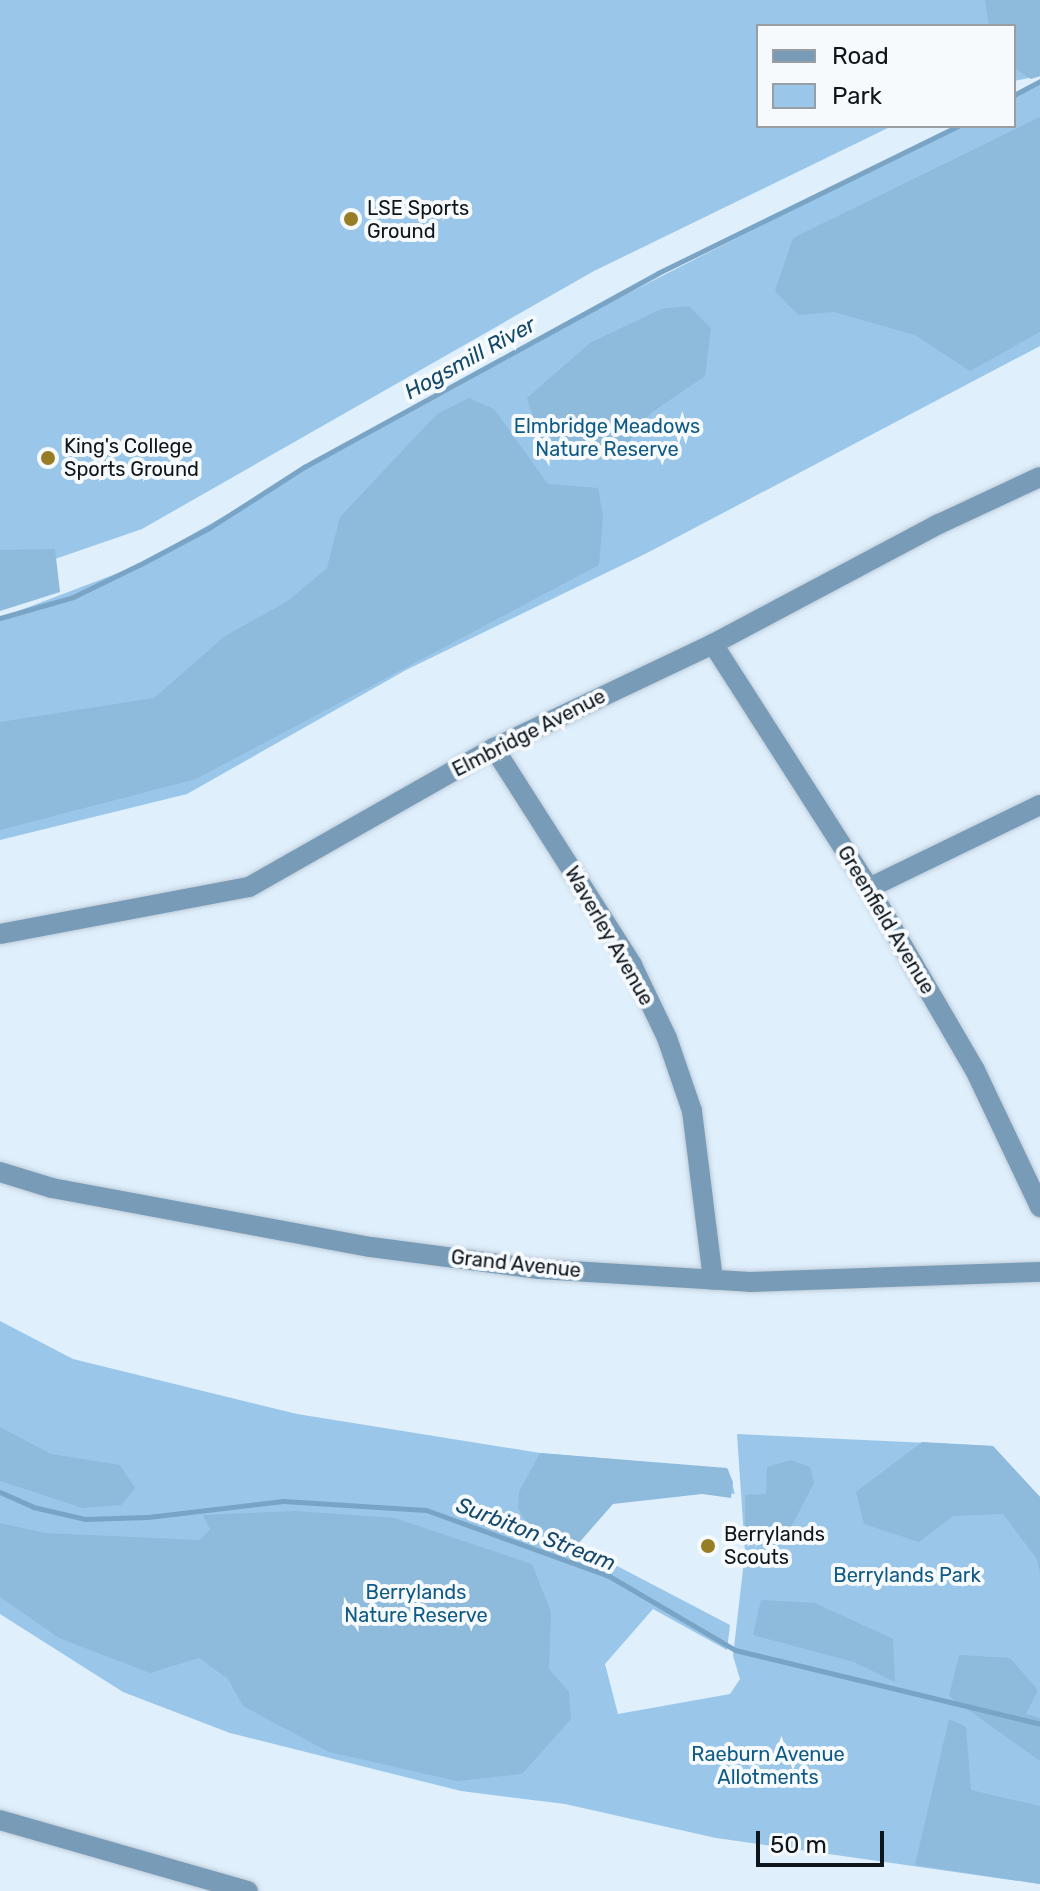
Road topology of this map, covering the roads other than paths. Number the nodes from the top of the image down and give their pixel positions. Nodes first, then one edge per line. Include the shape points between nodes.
1 (1040, 477) edge
2 (713, 644) junction
3 (494, 748) junction
4 (1040, 805) edge
5 (869, 888) junction
6 (0, 934) edge
7 (0, 1172) edge
8 (1040, 1207) edge
9 (1040, 1272) edge
10 (713, 1280) junction
11 (0, 1820) edge
12 (248, 1891) edge

1 - 2 street, Elmbridge Avenue via 939,524
2 - 3 street, Elmbridge Avenue
2 - 5 street, Greenfield Avenue
3 - 6 street, Elmbridge Avenue via 249,887
3 - 10 street, Waverley Avenue via 632,965 667,1038 692,1111
4 - 5 street
5 - 8 street, Greenfield Avenue via 975,1070
7 - 10 street, Grand Avenue via 52,1188 371,1247 539,1269
9 - 10 street, Grand Avenue
11 - 12 street

